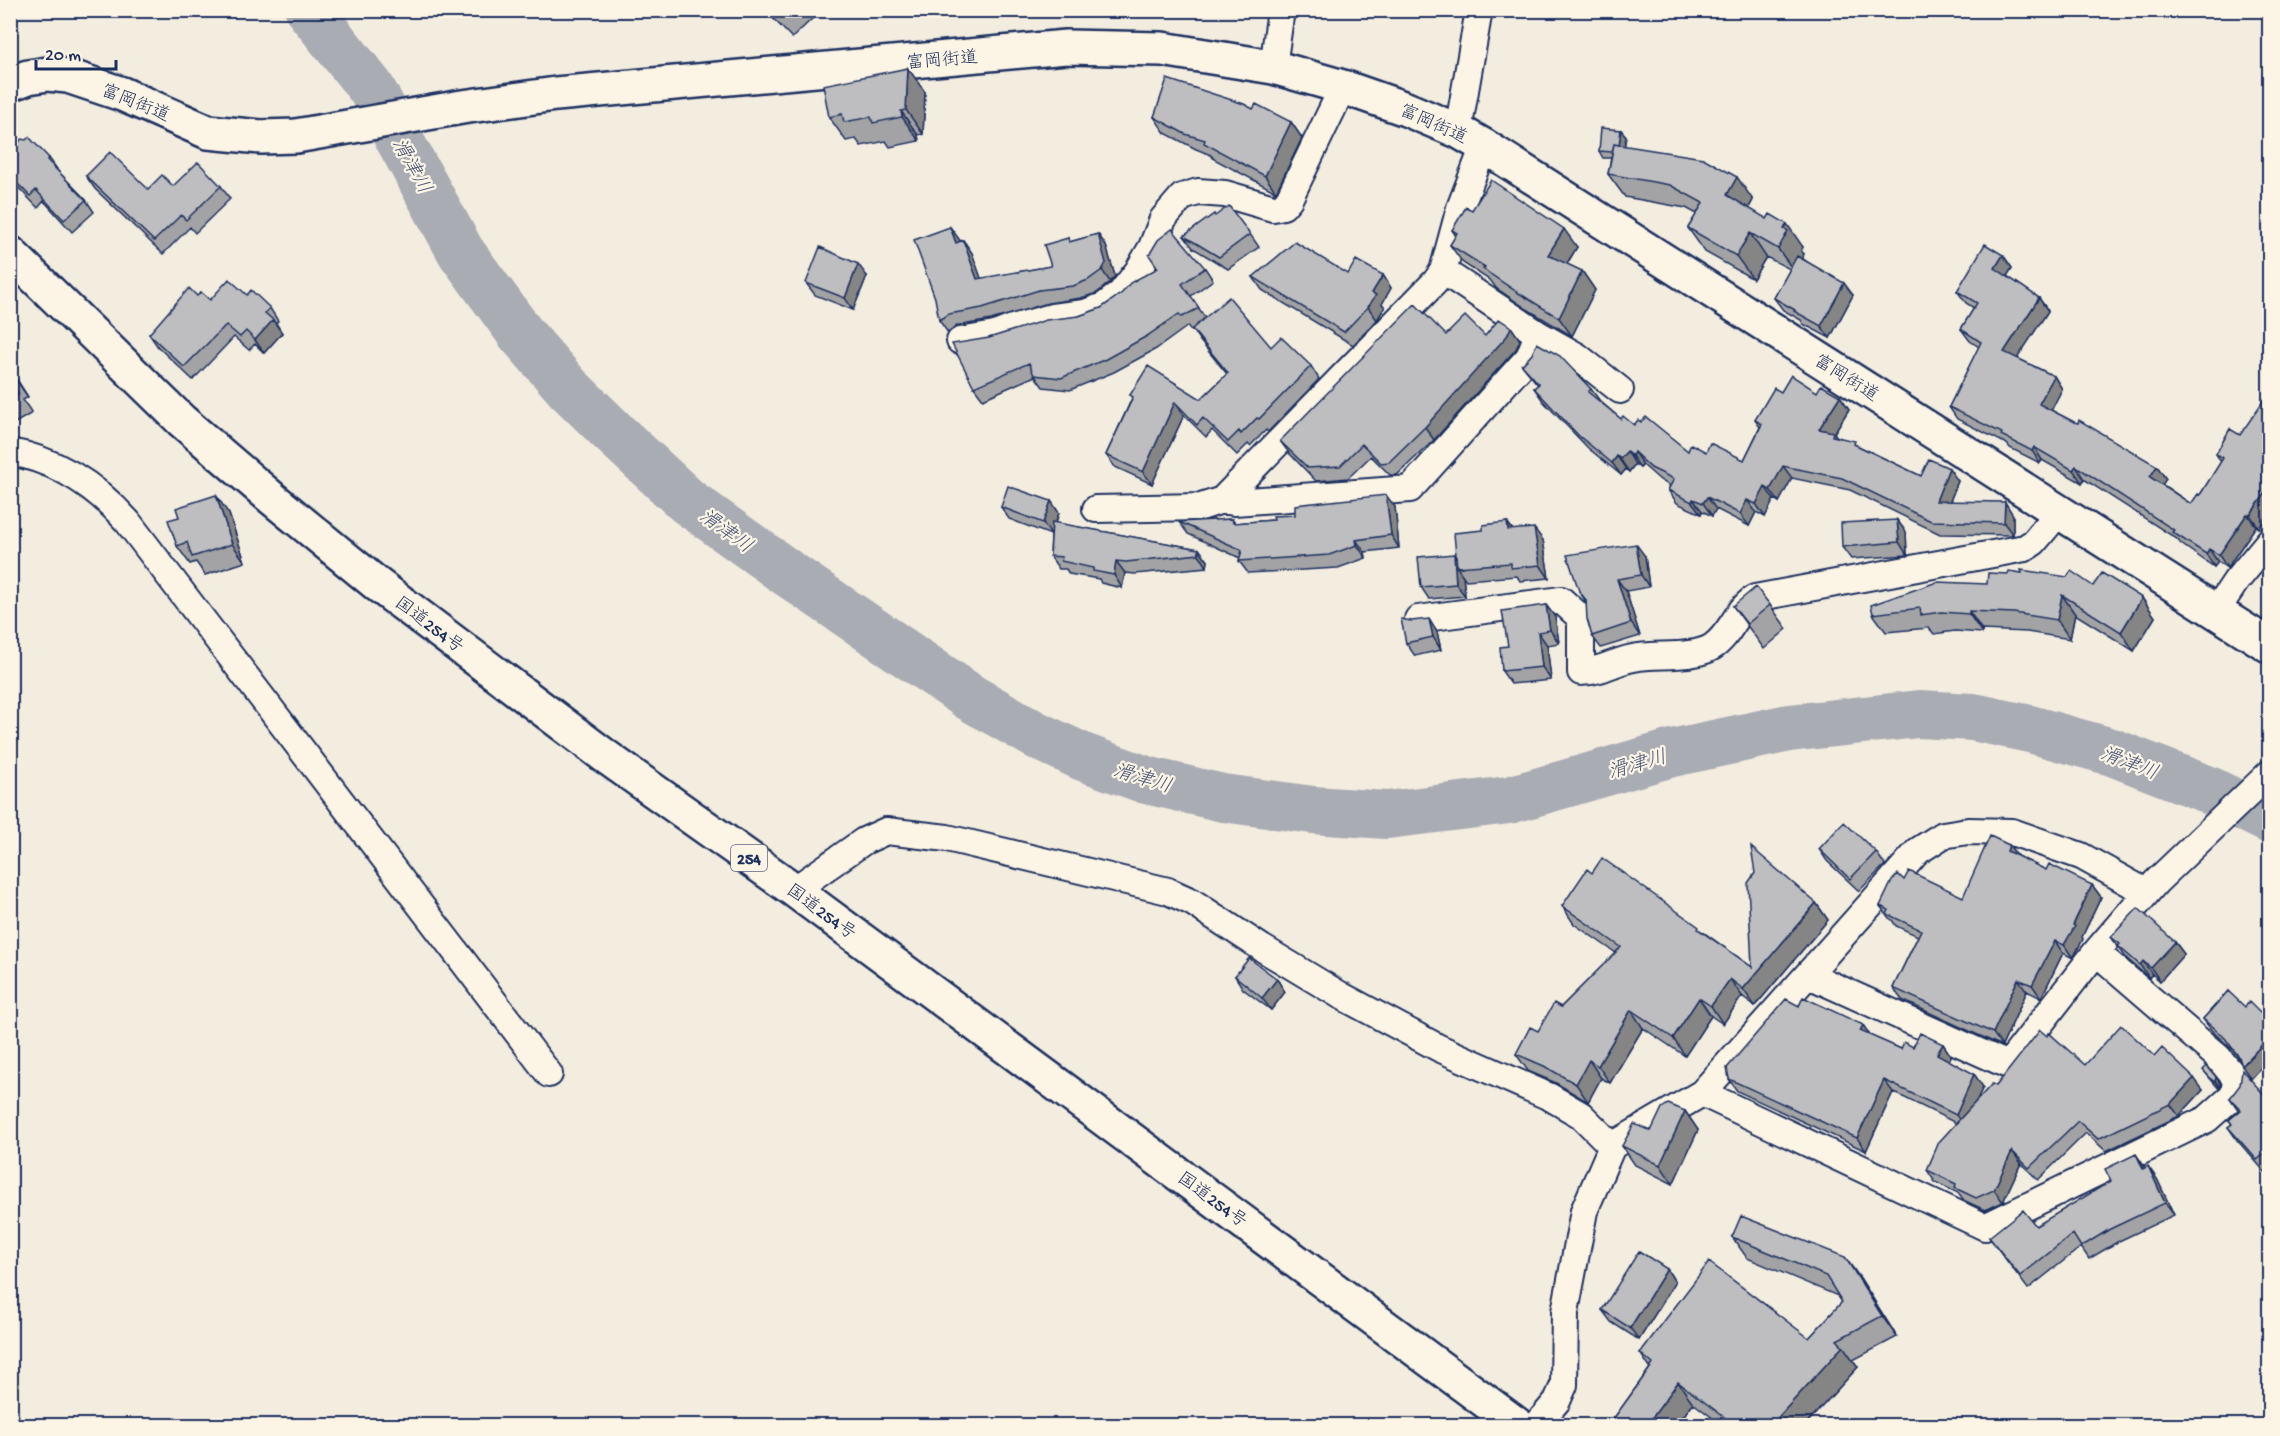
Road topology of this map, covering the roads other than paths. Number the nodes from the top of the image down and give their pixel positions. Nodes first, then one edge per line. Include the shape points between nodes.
1 (1281, 10) edge
2 (1479, 10) edge
3 (1273, 67) junction
4 (10, 84) edge
5 (1343, 87) junction
6 (1471, 139) junction
7 (10, 253) edge
8 (1443, 271) junction
9 (1538, 334) junction
10 (960, 341) edge
11 (1620, 390) dead end
12 (10, 452) edge
13 (1222, 500) junction
14 (1096, 509) dead end
15 (2059, 512) junction
16 (2270, 540) edge
17 (2216, 611) junction
18 (1418, 619) edge
19 (2270, 646) edge
20 (2270, 773) edge
21 (2151, 887) junction
22 (794, 890) junction
23 (2096, 952) junction
24 (1809, 975) junction
25 (549, 1074) dead end
26 (1702, 1093) junction
27 (1612, 1146) junction
28 (1519, 1425) edge
29 (1536, 1425) edge

1 - 3 street
2 - 6 street
3 - 4 main road, 富岡街道 via 1162,49 1066,47 556,94 296,136 261,137 208,132 122,94 68,76 48,74
3 - 5 main road, 富岡街道
5 - 6 main road, 富岡街道 via 1406,109
5 - 10 street via 1283,206 1273,208 1226,194 1198,192 1182,196 1163,219 1138,271 1121,293 1104,306
6 - 8 street via 1460,208
6 - 15 main road, 富岡街道
7 - 22 main road, 国道254号 / 254 via 182,422 378,585 548,714
8 - 9 street
8 - 13 street
9 - 11 street via 1577,356
9 - 13 street via 1529,357 1410,489
12 - 25 street via 58,467 91,487 128,522
13 - 14 street via 1201,507
15 - 17 main road, 富岡街道
15 - 18 street via 2025,548 1755,598 1746,604 1722,639 1702,652 1636,657 1594,672 1581,672 1581,618 1561,600
16 - 17 street
17 - 19 main road, 富岡街道
20 - 21 street
21 - 23 street
21 - 24 street via 2081,856 2012,832 1943,835 1900,868
22 - 27 street via 864,841 886,831 947,838 1168,891 1439,1048 1550,1097 1581,1115
22 - 28 main road, 国道254号 / 254
23 - 24 street via 2008,1065
23 - 26 street via 2218,1057 2236,1079 2234,1095 2207,1119 1985,1227
24 - 26 street
26 - 27 street
27 - 29 street via 1584,1211 1565,1312 1564,1385 1557,1401

